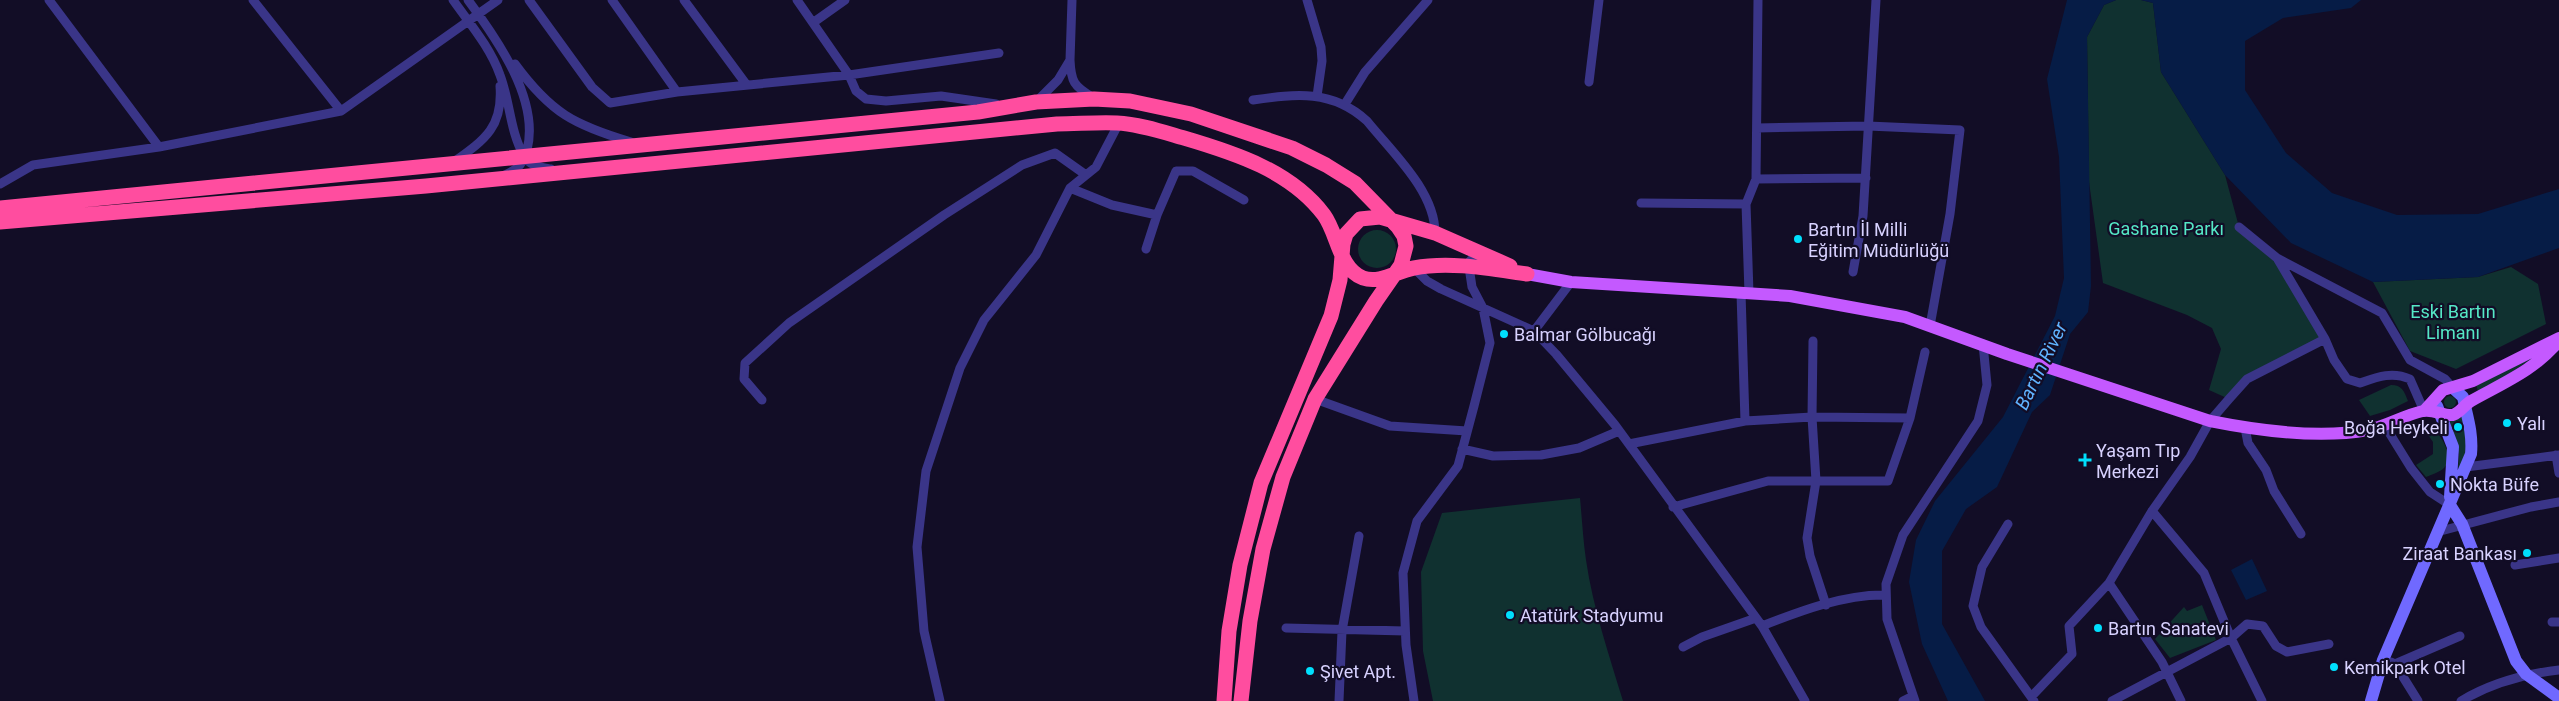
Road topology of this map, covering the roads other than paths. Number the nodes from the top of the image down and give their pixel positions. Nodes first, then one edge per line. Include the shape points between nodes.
1 (49, 0) edge
2 (253, 0) edge
3 (453, 0) edge
4 (468, 0) edge
5 (498, 0) edge
6 (529, 0) edge
7 (612, 0) edge
8 (684, 0) edge
9 (797, 0) edge
10 (844, 0) edge
11 (1072, 0) edge
12 (1307, 0) edge
13 (1428, 0) edge
14 (1599, 0) edge
15 (1758, 0) edge
16 (1876, 0) edge
17 (478, 13) junction
18 (467, 20) junction
19 (814, 22) junction
20 (485, 24) junction
21 (999, 53) dead end
22 (1070, 60) junction
23 (500, 73) junction
24 (849, 75) junction
25 (1589, 82) dead end
26 (746, 84) junction
27 (677, 92) junction
28 (1317, 96) junction
29 (1094, 99) junction
30 (1253, 100) dead end
31 (1036, 102) junction
32 (1345, 104) junction
33 (1012, 107) junction
34 (341, 111) junction
35 (1119, 123) junction
36 (1868, 126) junction
37 (1757, 128) junction
38 (643, 146) junction
39 (159, 147) junction
40 (525, 158) junction
41 (449, 165) junction
42 (564, 172) junction
43 (1086, 175) junction
44 (1866, 178) junction
45 (498, 179) junction
46 (1756, 179) junction
47 (0, 184) edge
48 (1070, 188) junction
49 (1244, 200) dead end
50 (1641, 203) dead end
51 (1746, 204) junction
52 (0, 208) edge
53 (1157, 215) junction
54 (1390, 220) junction
55 (0, 222) edge
56 (2239, 227) dead end
57 (1435, 233) junction
58 (1146, 249) dead end
59 (1343, 255) junction
60 (2277, 258) junction
61 (1410, 262) junction
62 (1485, 262) junction
63 (1470, 272) junction
64 (1853, 272) dead end
65 (1394, 273) junction
66 (1527, 274) joint
67 (1571, 282) junction
68 (1745, 293) junction
69 (1483, 308) junction
70 (1930, 326) junction
71 (1534, 331) junction
72 (2325, 339) junction
73 (2559, 339) edge
74 (1813, 341) dead end
75 (1983, 344) junction
76 (1925, 352) dead end
77 (2410, 360) junction
78 (2400, 375) junction
79 (2452, 388) junction
80 (2438, 396) junction
81 (1315, 399) junction
82 (762, 400) dead end
83 (2463, 406) junction
84 (2424, 411) junction
85 (2441, 412) junction
86 (1812, 417) junction
87 (1910, 418) junction
88 (1745, 421) junction
89 (2210, 421) junction
90 (2385, 426) junction
91 (2245, 428) junction
92 (1467, 431) junction
93 (1619, 431) junction
94 (1629, 444) junction
95 (1462, 449) junction
96 (2558, 455) edge
97 (2466, 467) junction
98 (2559, 473) edge
99 (1816, 481) junction
100 (2451, 486) junction
101 (2559, 502) edge
102 (2450, 505) junction
103 (1673, 507) junction
104 (2152, 511) junction
105 (2008, 524) dead end
106 (2462, 524) junction
107 (2437, 532) junction
108 (2301, 534) dead end
109 (1359, 536) dead end
110 (2559, 558) edge
111 (2515, 566) dead end
112 (2109, 583) junction
113 (1886, 595) junction
114 (1826, 605) junction
115 (1756, 618) junction
116 (1762, 626) junction
117 (1286, 628) dead end
118 (1342, 631) junction
119 (1405, 631) junction
120 (2460, 636) dead end
121 (2230, 638) junction
122 (2329, 644) dead end
123 (1682, 647) dead end
124 (2389, 662) junction
125 (2559, 670) edge
126 (2168, 672) junction
127 (2526, 674) junction
128 (2544, 687) junction
129 (2559, 691) edge
130 (1914, 698) edge
131 (2033, 698) edge
132 (2559, 698) edge
133 (940, 701) edge
134 (1224, 701) edge
135 (1241, 701) edge
136 (1339, 701) edge
137 (1414, 701) edge
138 (1805, 701) edge
139 (1903, 701) edge
140 (2112, 701) edge
141 (2181, 701) edge
142 (2262, 701) edge
143 (2371, 701) edge
144 (2418, 701) edge
145 (2461, 701) edge

1 - 39 street
2 - 34 street
3 - 18 street
4 - 17 street
5 - 17 street
6 - 27 street via 592,87 610,103
7 - 27 street
8 - 26 street
9 - 19 street
10 - 19 street
11 - 22 street
12 - 28 street via 1321,47
13 - 32 street via 1365,72
14 - 25 street
15 - 37 street
16 - 36 street
17 - 18 street
17 - 20 street
18 - 23 street via 485,44
18 - 34 street
19 - 24 street
20 - 38 street via 537,93 559,112 594,131
20 - 40 street via 517,77 530,137
21 - 24 street
22 - 29 street via 1071,78 1078,89
22 - 31 street via 1058,80
23 - 40 street
23 - 41 street via 502,105 495,124 481,142
24 - 26 street
24 - 33 street via 856,90 866,99 886,101 941,96
26 - 27 street
28 - 30 street
28 - 32 street
29 - 31 highway
29 - 54 highway via 1130,101 1191,114 1292,148 1355,183
31 - 33 highway
32 - 57 street via 1367,121 1427,198 1434,213
33 - 38 highway
34 - 39 street
35 - 42 highway via 1057,124
35 - 43 street via 1096,167
35 - 59 highway via 1165,132 1217,148 1287,180 1325,216
36 - 37 street
36 - 44 street
36 - 70 street via 1960,130 1950,214
37 - 46 street
38 - 40 highway
39 - 47 street via 33,165
40 - 41 highway
40 - 42 street via 534,166
40 - 45 street via 518,167
41 - 52 highway
42 - 45 highway
43 - 48 street
43 - 82 street via 1055,154 1022,165 944,215 789,323 745,363 744,379
44 - 46 street
44 - 64 street
45 - 55 highway
46 - 51 street
48 - 53 street via 1112,205
48 - 133 street via 1036,255 984,320 964,360 926,471 917,547 924,631
49 - 53 street via 1193,171 1176,171
50 - 51 street
51 - 68 street
53 - 58 street
54 - 57 highway
54 - 59 highway via 1370,216 1356,222 1342,244
54 - 61 highway via 1404,236
56 - 60 street
57 - 62 highway
59 - 65 highway via 1354,273 1363,278 1384,278
59 - 134 highway via 1331,316 1261,482 1230,621
60 - 72 street
60 - 77 street via 2382,313
61 - 63 highway
61 - 65 highway
61 - 69 street via 1427,281
62 - 63 highway
62 - 66 highway
63 - 69 street via 1472,287
65 - 81 highway
66 - 67 main road
67 - 68 main road
67 - 71 street
68 - 70 main road via 1800,298 1905,317
68 - 88 street
69 - 71 street
69 - 92 street via 1490,343
70 - 75 main road
71 - 93 street
72 - 78 street via 2334,360 2355,383 2378,376
72 - 89 street via 2247,379
73 - 79 main road via 2474,381
73 - 83 main road via 2550,352 2527,371
74 - 86 street
75 - 89 main road
75 - 113 street via 1987,386 1978,421 1903,534 1886,584
76 - 87 street
77 - 78 street
77 - 79 street via 2445,379
78 - 84 street via 2410,379
79 - 80 main road via 2443,390
79 - 83 main road via 2461,393
80 - 84 main road
80 - 85 main road via 2436,405
81 - 92 street via 1390,426
81 - 135 highway via 1282,476 1263,549 1250,621
83 - 85 main road via 2453,415
83 - 97 main road via 2472,441
84 - 85 main road
84 - 90 main road
85 - 100 main road via 2453,447
86 - 87 street
86 - 88 street
86 - 99 street
87 - 99 street via 1888,481
88 - 94 street
89 - 91 main road
89 - 104 street via 2190,457
90 - 91 main road via 2339,432
90 - 102 street via 2410,468 2430,492
91 - 108 street via 2248,443
92 - 95 street
93 - 94 street
93 - 95 street via 1579,448 1541,454 1493,456
94 - 103 street
95 - 119 street via 1458,466 1417,521 1403,573
96 - 97 street
96 - 98 street
97 - 100 street
97 - 102 main road
99 - 103 street via 1768,481
99 - 114 street via 1807,538
100 - 102 main road
101 - 106 street
102 - 106 main road
102 - 107 main road
103 - 115 street
104 - 112 street
104 - 121 street via 2204,573
105 - 131 street via 1982,568 1973,606 1981,627
106 - 107 street
106 - 127 main road via 2516,660
107 - 124 main road
109 - 118 street
110 - 111 street
112 - 126 street
112 - 131 street via 2069,626 2072,654
113 - 114 street via 1869,595
113 - 130 street via 1887,619
114 - 116 street
115 - 116 street
115 - 123 street
116 - 138 street
117 - 118 street
118 - 119 street
118 - 136 street
119 - 137 street
120 - 124 street
121 - 122 street via 2247,624 2263,626 2276,646 2287,652
121 - 126 street
121 - 142 street
124 - 143 main road
124 - 144 street
125 - 127 street
126 - 140 street
126 - 141 street
127 - 128 main road
127 - 145 street via 2476,692
128 - 129 main road
128 - 132 main road
130 - 139 street

